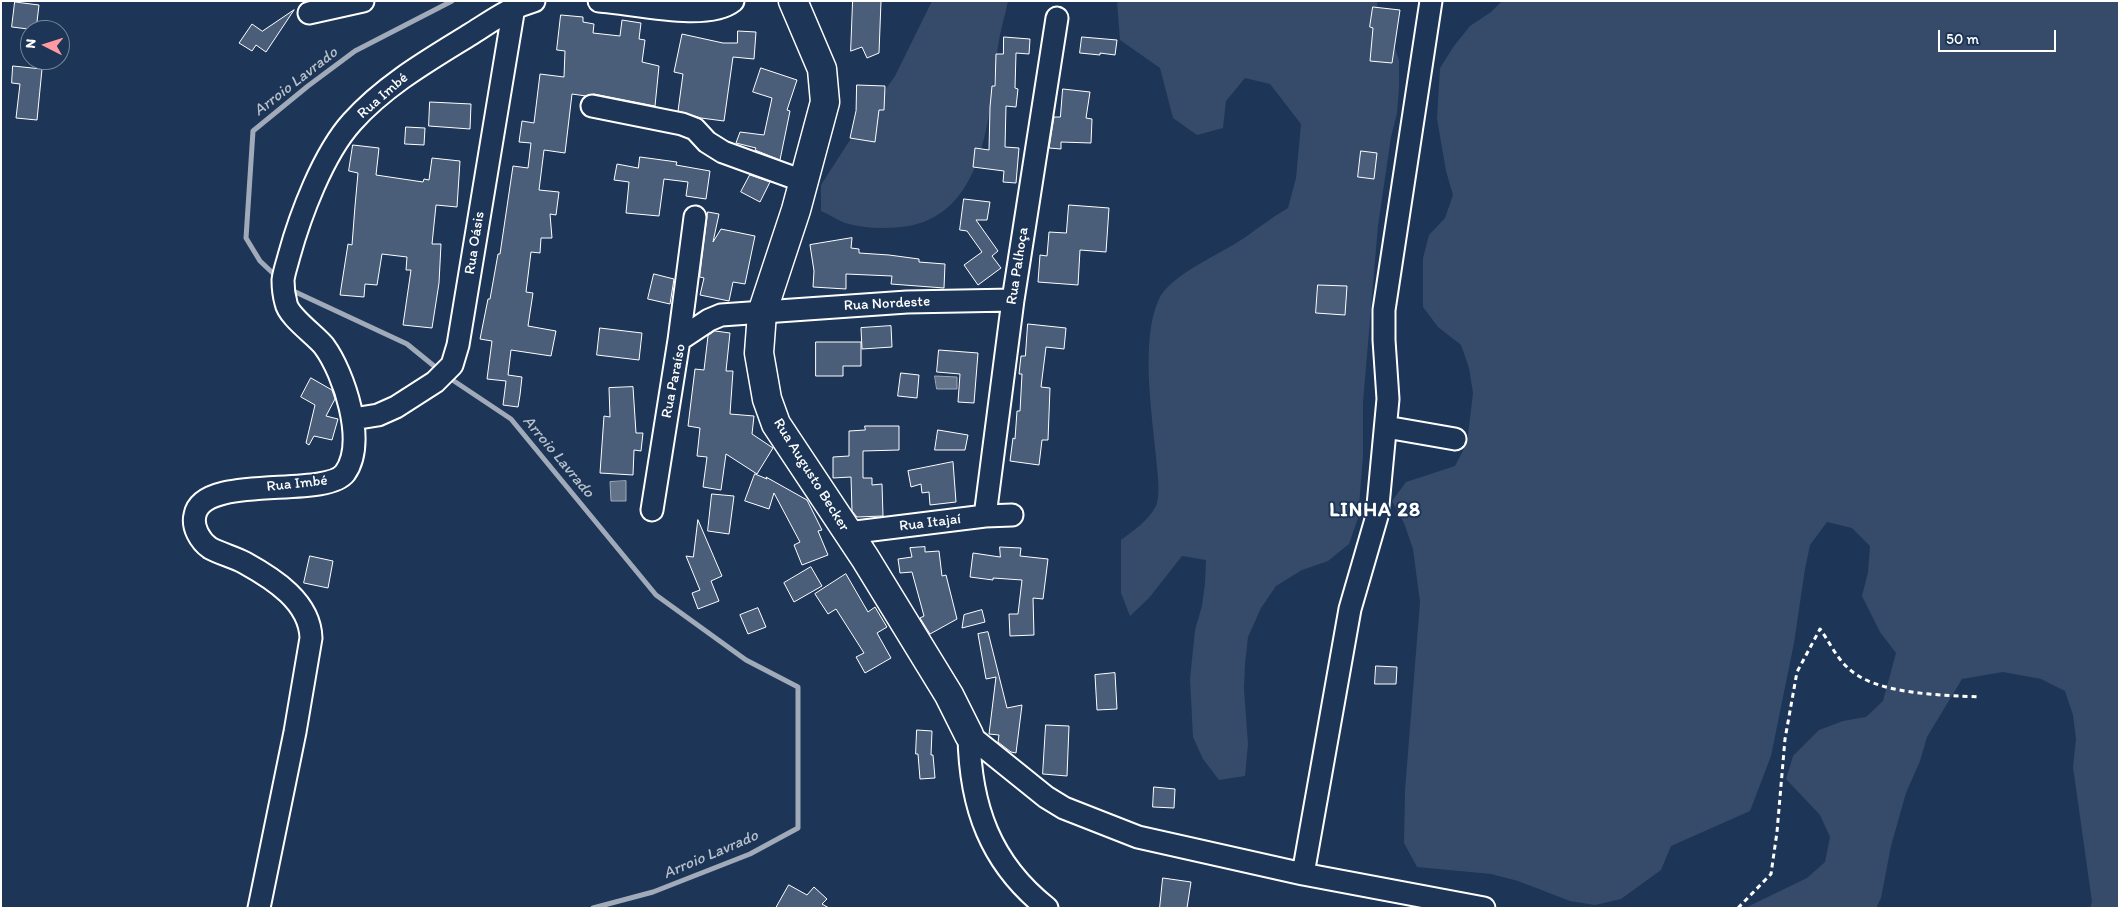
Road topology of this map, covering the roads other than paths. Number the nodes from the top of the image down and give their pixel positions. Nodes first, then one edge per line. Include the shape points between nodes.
1 (363, 1) edge
2 (534, 1) edge
3 (599, 1) edge
4 (733, 1) edge
5 (793, 1) edge
6 (1431, 1) edge
7 (514, 7) junction
8 (309, 13) dead end
9 (1057, 18) dead end
10 (592, 106) dead end
11 (803, 182) junction
12 (695, 217) dead end
13 (1012, 300) junction
14 (762, 313) junction
15 (679, 340) junction
16 (353, 419) junction
17 (1386, 427) junction
18 (1455, 440) dead end
19 (652, 510) dead end
20 (1012, 515) dead end
21 (985, 516) junction
22 (848, 533) junction
23 (969, 735) junction
24 (1303, 874) junction
25 (259, 908) edge
26 (1047, 908) edge
27 (1484, 908) edge

1 - 8 street
2 - 7 street, Rua Imbé
3 - 4 street via 687,11 714,10
5 - 11 main road, Rua Augusto Becker via 822,69 825,102
6 - 17 street via 1384,310
7 - 16 street, Rua Oásis via 452,365 435,382 396,407 378,415
7 - 16 street, Rua Imbé via 408,73 350,124 326,161 306,206 283,278 286,307 332,358 341,376
9 - 13 street, Rua Palhoça
10 - 11 street via 682,124 695,129 722,152
11 - 14 main road, Rua Augusto Becker
12 - 15 street
13 - 14 street, Rua Nordeste via 907,302
13 - 21 street, Rua Palhoça
14 - 15 street, Rua Paraíso via 721,314
14 - 22 main road, Rua Augusto Becker via 759,353 776,424
15 - 19 street, Rua Paraíso
16 - 25 street, Rua Imbé via 352,454 345,473 335,480 252,488 213,497 200,502 194,515 196,533 208,547 245,563 284,590 299,604 311,626 312,638 295,732
17 - 18 street
17 - 24 street via 1377,516 1350,609
20 - 21 street, Rua Itajaí
21 - 22 street, Rua Itajaí
22 - 23 main road, Rua Augusto Becker via 949,694
23 - 24 street via 1064,808 1138,837
23 - 26 street, Rua Augusto Becker via 971,778 988,834 998,855 1027,892
24 - 27 street

